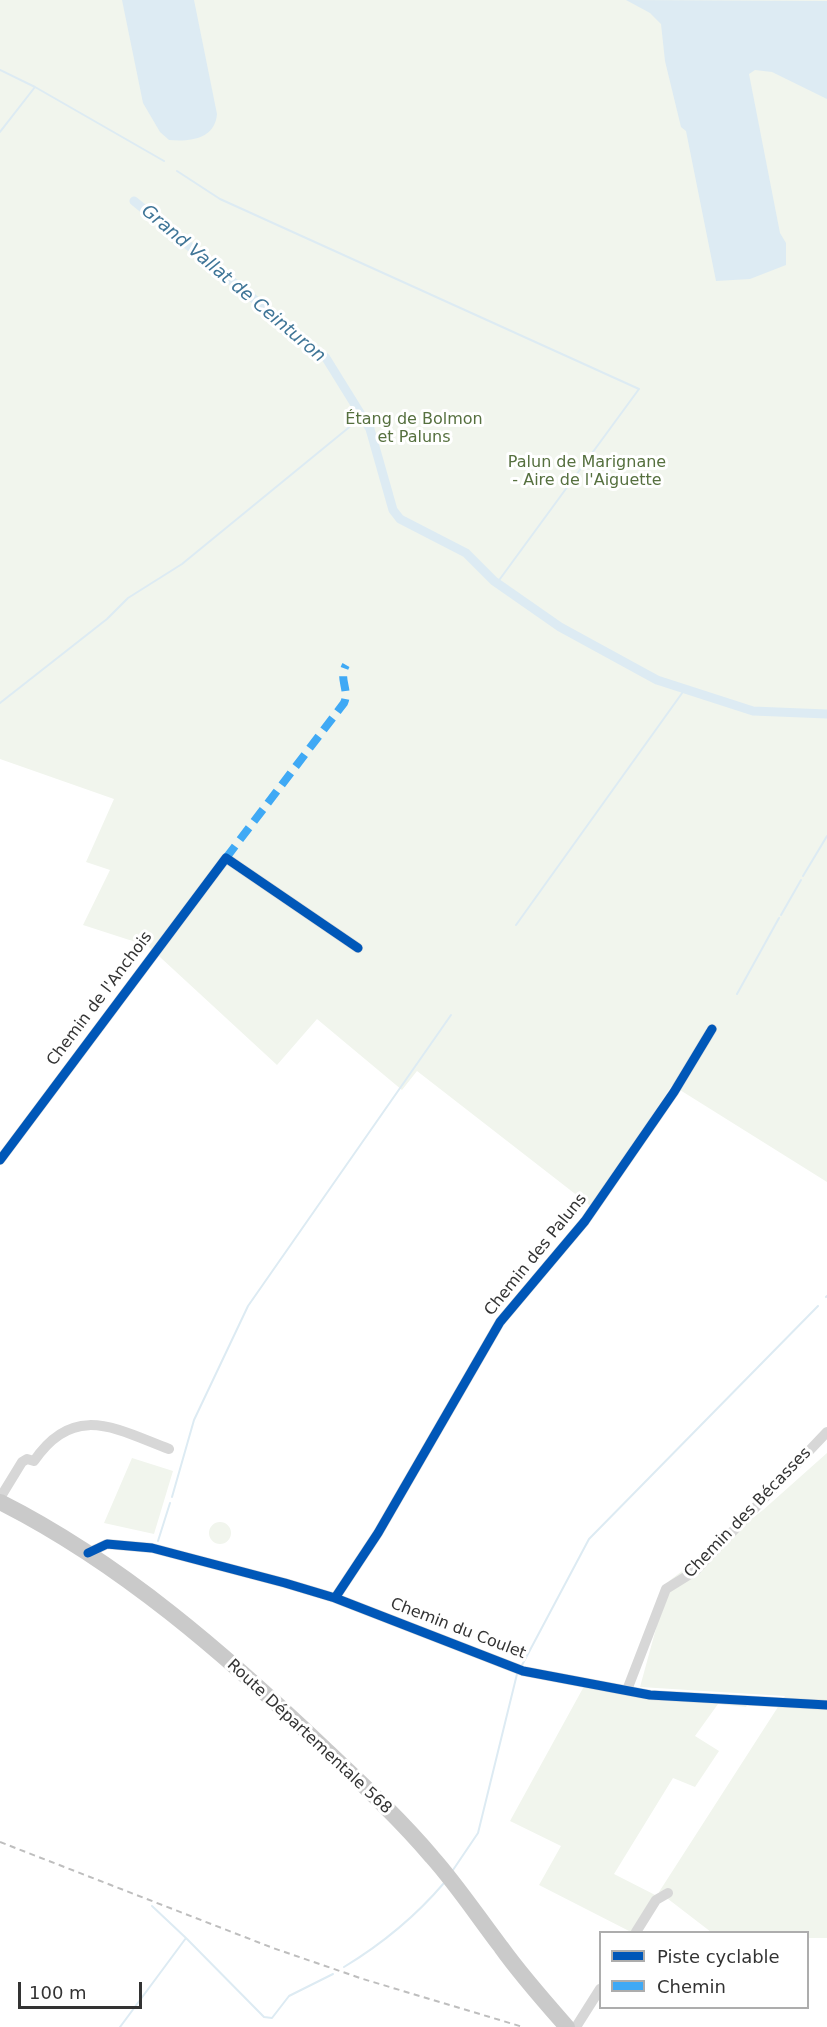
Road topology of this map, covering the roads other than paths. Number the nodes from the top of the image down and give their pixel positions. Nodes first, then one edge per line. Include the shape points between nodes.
1 (358, 948) dead end
2 (712, 1029) dead end
3 (0, 1160) edge
4 (827, 1432) edge
5 (169, 1449) dead end
6 (0, 1498) edge
7 (0, 1502) edge
8 (88, 1554) junction
9 (335, 1598) junction
10 (627, 1690) junction
11 (827, 1705) edge
12 (668, 1893) dead end
13 (637, 1931) edge
14 (599, 1991) edge
15 (567, 2027) edge
16 (576, 2027) edge

1 - 3 street, Chemin de l'Anchois via 226,858
2 - 9 street, Chemin des Paluns via 674,1092 585,1221 500,1322 378,1533
4 - 10 street, Chemin des Bécasses via 695,1571 666,1589
5 - 6 street via 100,1424 76,1427 50,1441 34,1461 22,1461
7 - 8 main road, Route Départementale 568
8 - 9 street, Chemin du Coulet via 107,1544 152,1548
8 - 15 main road, Route Départementale 568 via 241,1671 402,1824 447,1874
9 - 10 street, Chemin du Coulet via 513,1669
10 - 11 street, Chemin du Coulet via 650,1695
12 - 13 street via 656,1900
14 - 16 street

